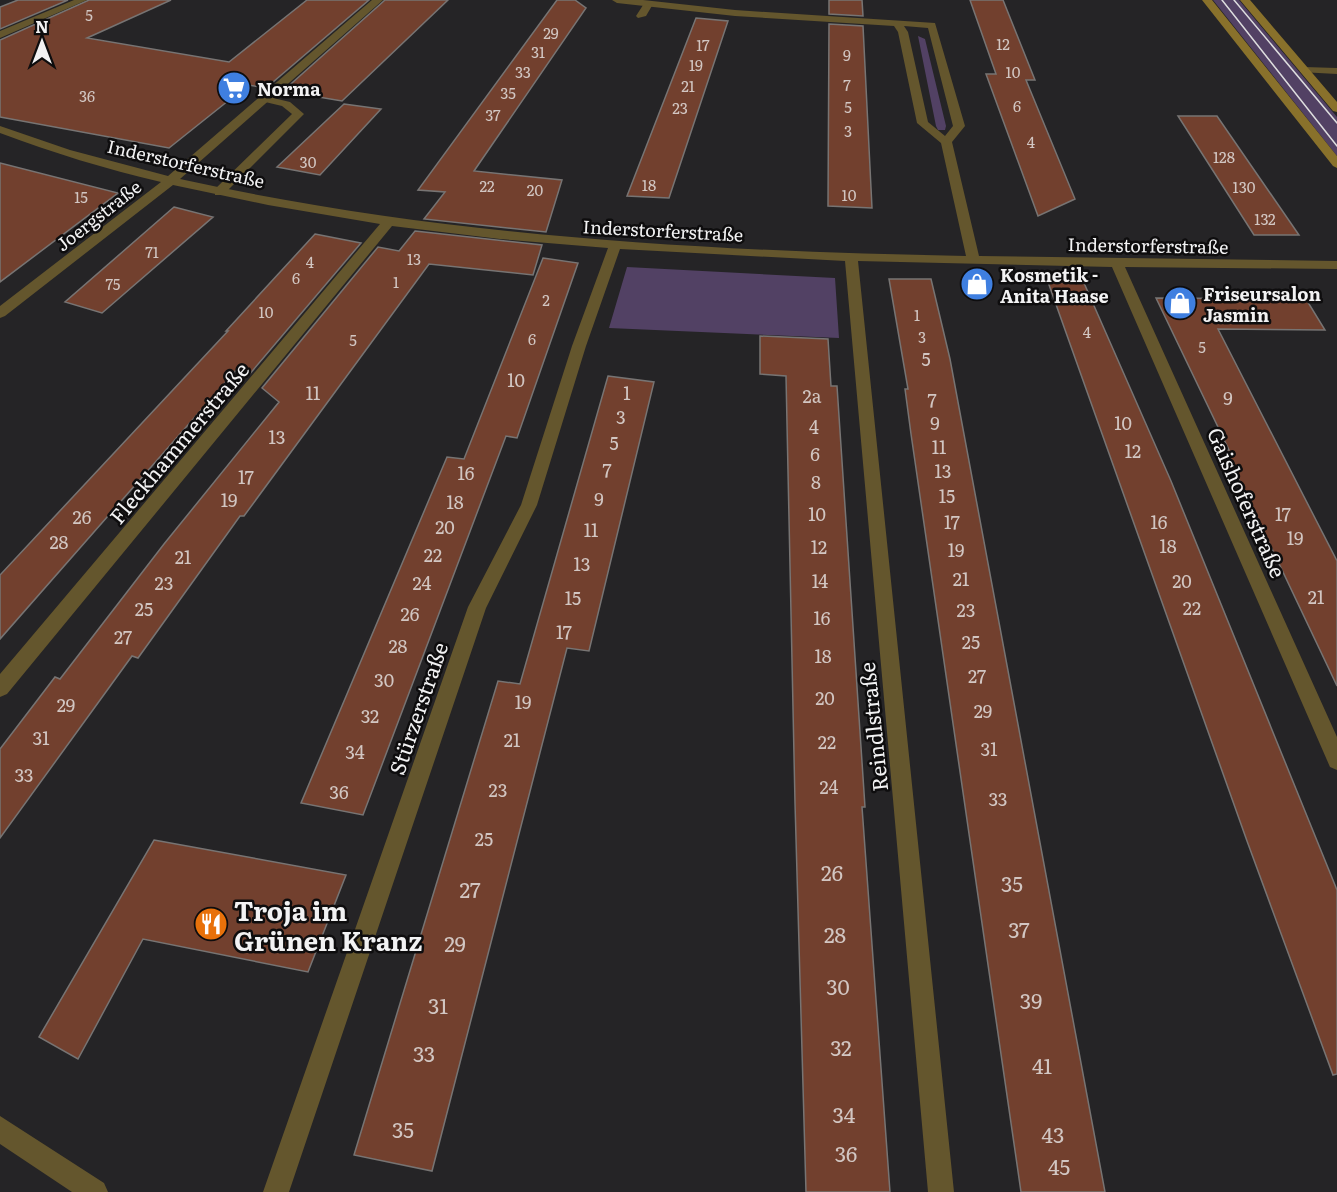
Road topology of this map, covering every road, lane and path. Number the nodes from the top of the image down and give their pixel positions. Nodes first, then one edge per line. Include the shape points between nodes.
1 (82, 0) edge
2 (378, 0) edge
3 (617, 0) edge
4 (1207, 0) edge
5 (1245, 0) edge
6 (648, 4) junction
7 (641, 16) dead end
8 (898, 24) junction
9 (0, 35) edge
10 (1304, 70) junction
11 (1337, 71) edge
12 (265, 99) junction
13 (1337, 109) edge
14 (0, 129) edge
15 (946, 142) junction
16 (1337, 164) edge
17 (170, 181) junction
18 (219, 192) junction
19 (388, 223) junction
20 (615, 246) junction
21 (851, 258) junction
22 (973, 260) junction
23 (1117, 263) junction
24 (1337, 266) edge
25 (0, 313) edge
26 (0, 688) edge
27 (1337, 760) edge
28 (0, 1129) edge
29 (95, 1192) edge
30 (276, 1192) edge
31 (941, 1192) edge

1 - 9 street
2 - 12 street, Joergstraße
3 - 6 street
4 - 16 main road
5 - 10 main road
6 - 7 street
6 - 8 street
8 - 15 street via 923,123
8 - 15 street via 932,25 959,126
10 - 11 street
10 - 13 main road
12 - 17 street, Joergstraße
12 - 18 street via 286,104 298,114
14 - 17 street, Inderstorferstraße via 104,164
15 - 22 street
17 - 18 street, Inderstorferstraße
17 - 25 street, Joergstraße
18 - 19 street, Inderstorferstraße
19 - 20 street, Inderstorferstraße
19 - 26 street, Fleckhammerstraße
20 - 21 street, Inderstorferstraße
20 - 30 street, Stürzerstraße via 529,505 477,607
21 - 22 street, Inderstorferstraße
21 - 31 street, Reindlstraße
22 - 23 street, Inderstorferstraße
23 - 24 street, Inderstorferstraße
23 - 27 street, Gaishoferstraße
28 - 29 street

